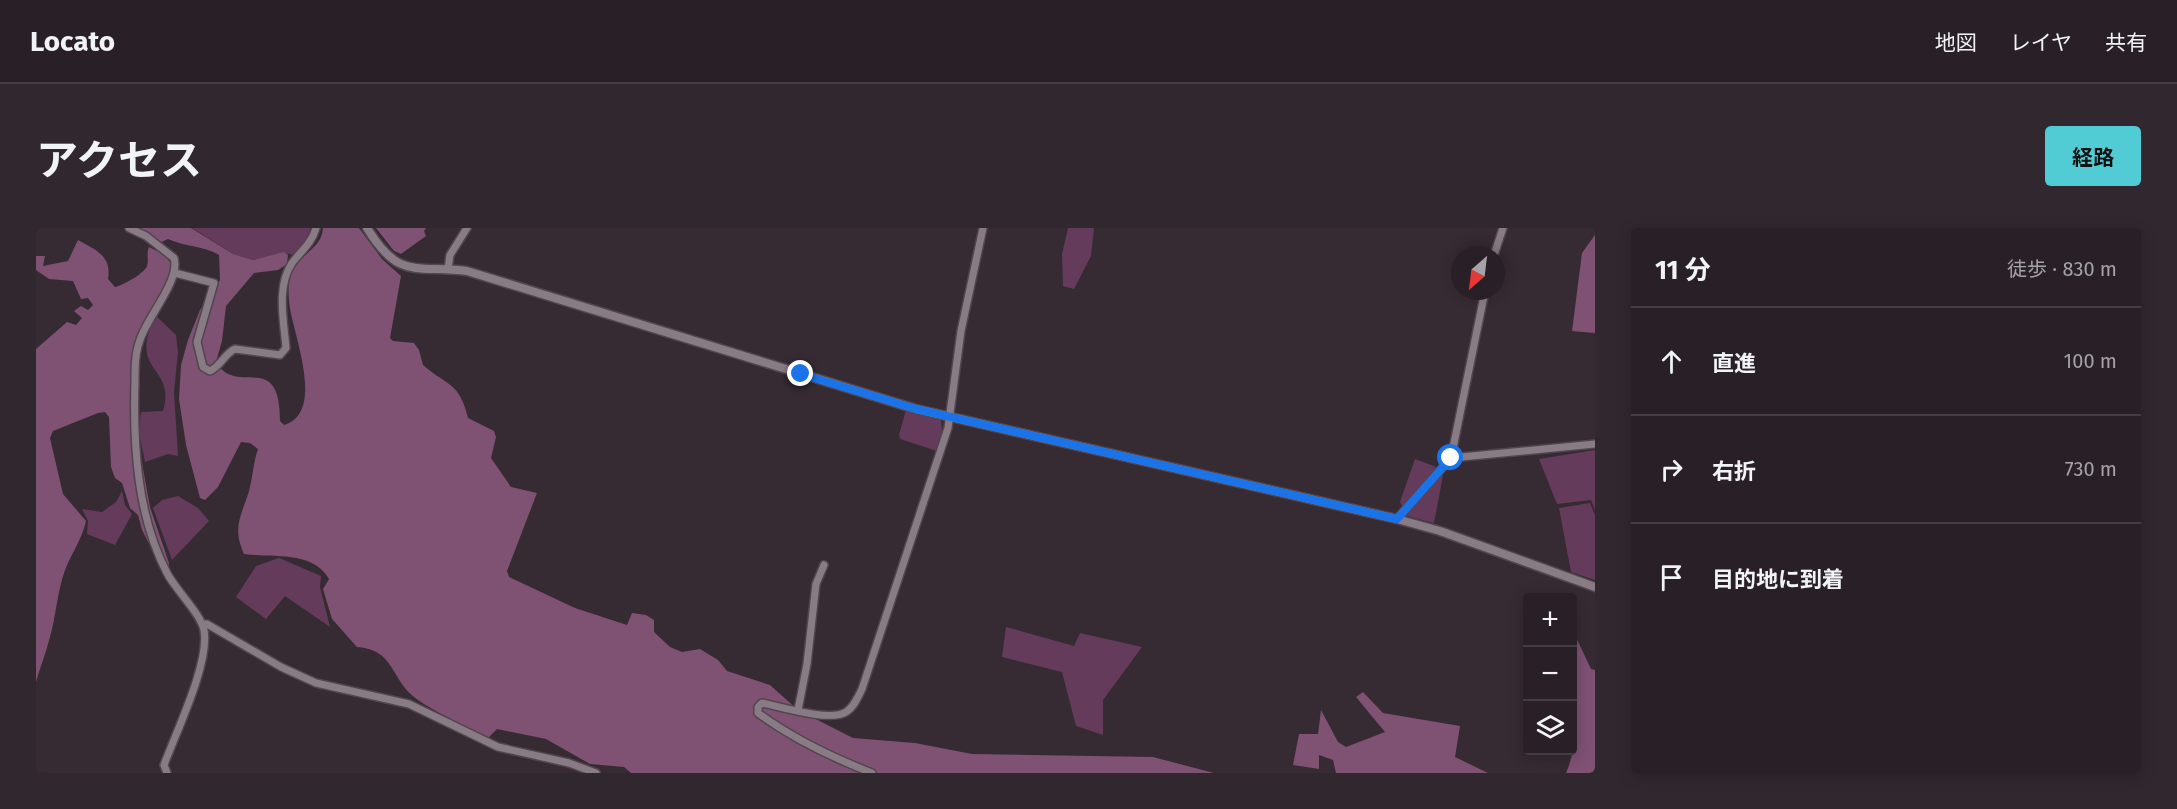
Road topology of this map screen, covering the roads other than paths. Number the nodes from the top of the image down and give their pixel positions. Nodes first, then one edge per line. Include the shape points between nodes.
1 (129, 228) edge
2 (316, 228) edge
3 (367, 228) edge
4 (467, 228) edge
5 (983, 228) edge
6 (1503, 228) edge
7 (1497, 246) edge
8 (448, 269) junction
9 (175, 273) junction
10 (1483, 300) edge
11 (950, 416) junction
12 (1595, 444) edge
13 (1451, 458) junction
14 (1397, 519) junction
15 (824, 565) dead end
16 (1595, 587) edge
17 (202, 624) junction
18 (798, 710) junction
19 (167, 773) edge
20 (596, 773) edge
21 (872, 773) edge

1 - 9 street via 174,258
2 - 9 street via 314,237 291,264 285,278 286,348 280,355 235,349 220,366 210,371 202,366 196,342 214,283
3 - 8 street via 381,251 392,260 419,269
4 - 8 street via 450,255
5 - 11 street via 961,331
6 - 7 street
8 - 11 street via 502,281 916,409
9 - 17 street via 140,340 135,382 140,486 153,544 176,590
10 - 13 street
11 - 14 street
11 - 18 street via 853,707 841,714 823,715
12 - 13 street
13 - 14 street
14 - 16 street
15 - 18 street via 816,584
17 - 19 street via 202,654 194,689 165,765
17 - 20 street via 316,683 409,704 498,747
18 - 21 street via 762,703 758,713 823,752

